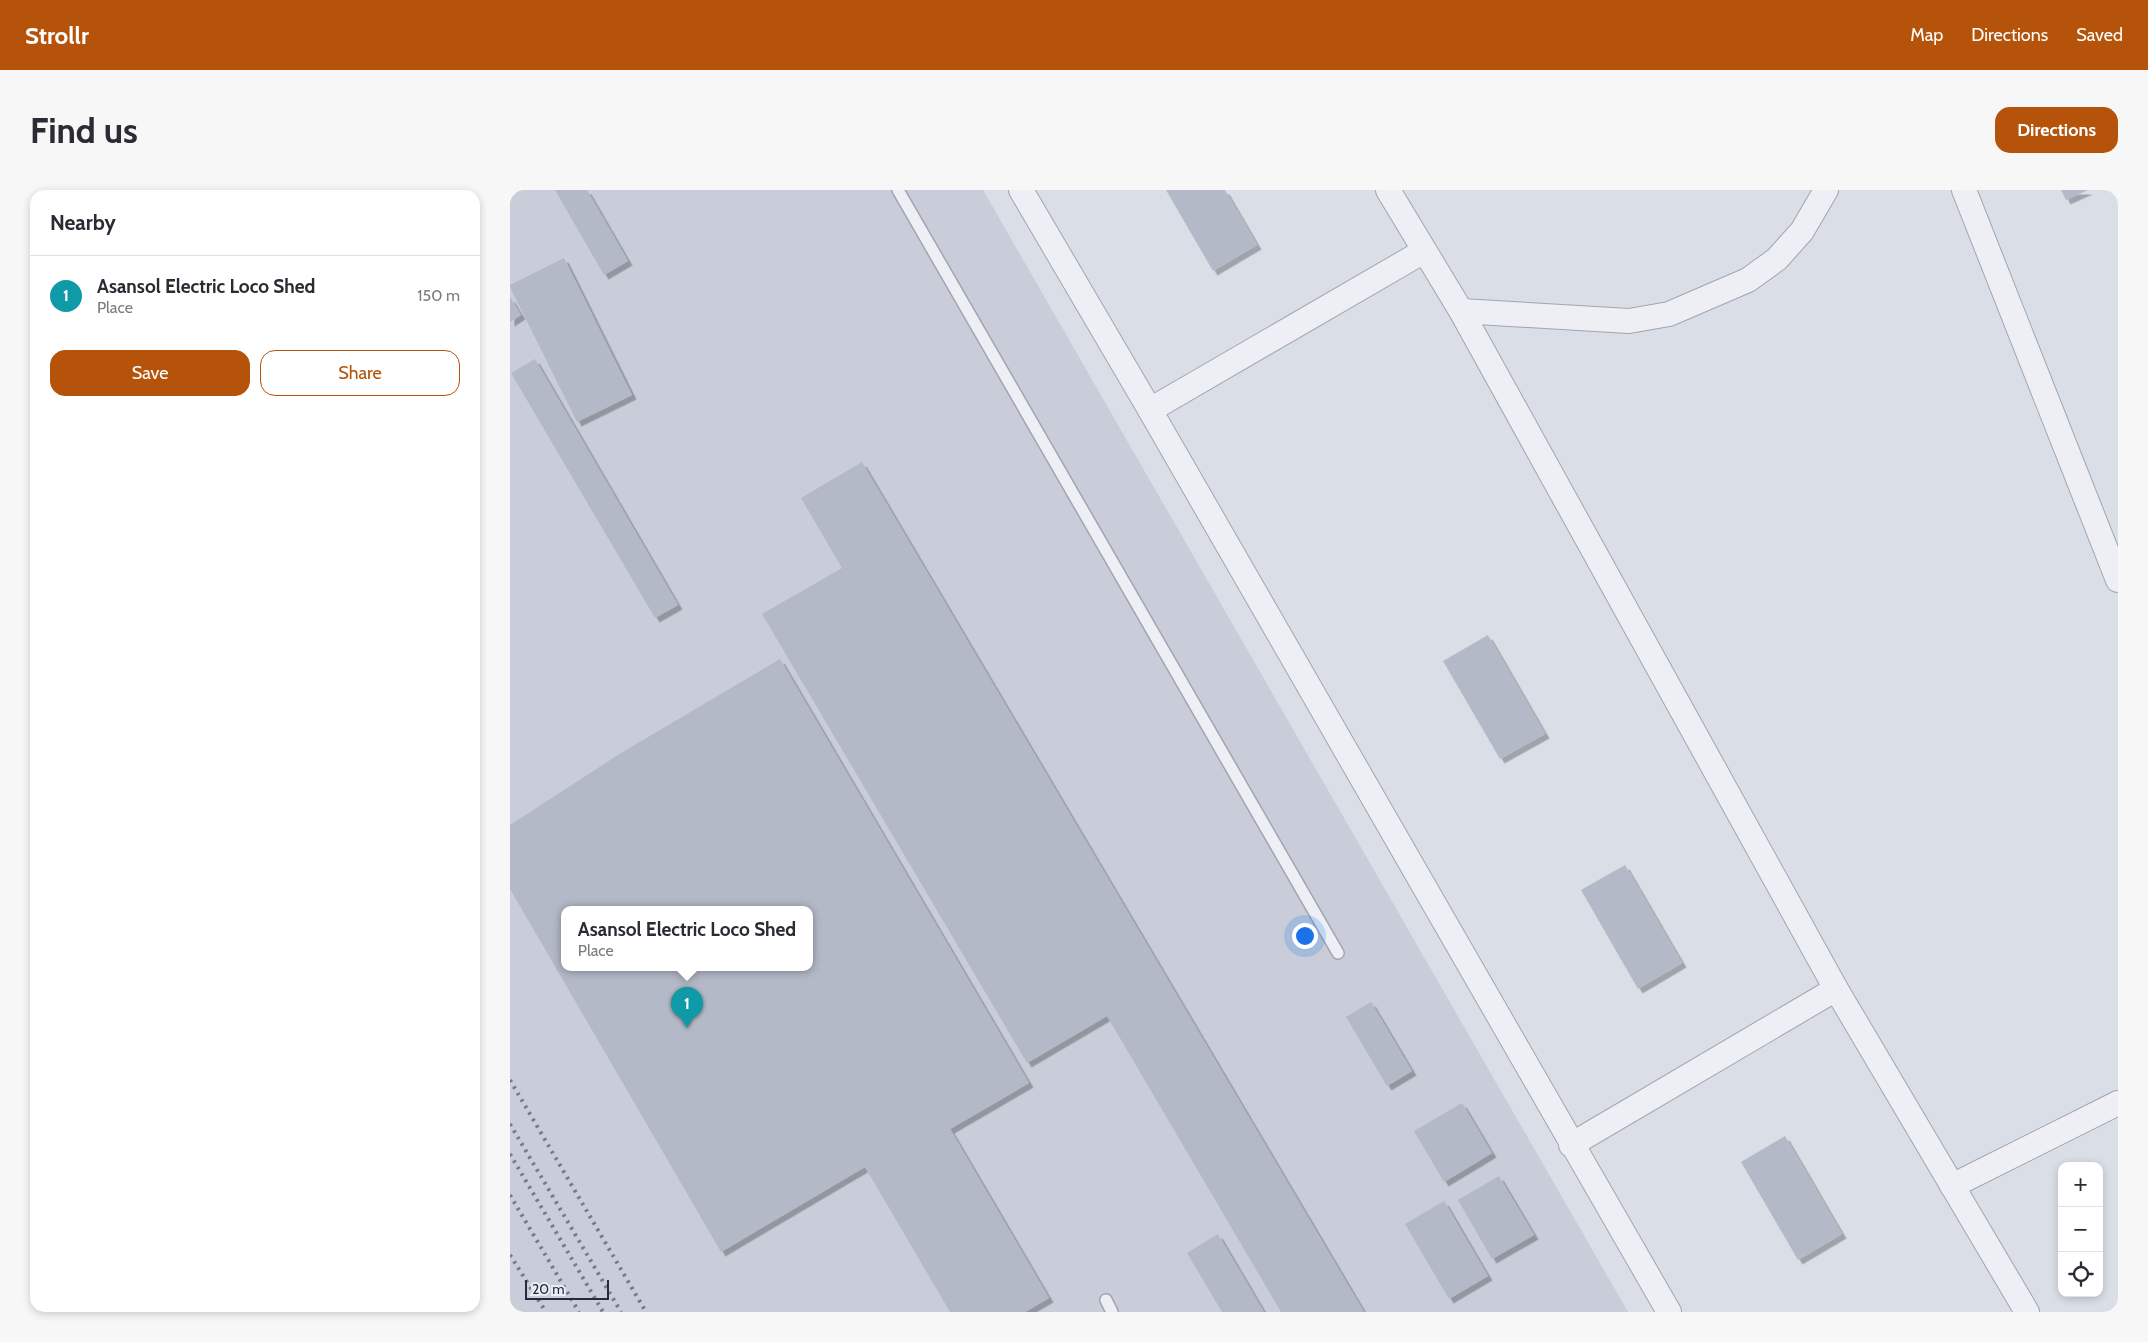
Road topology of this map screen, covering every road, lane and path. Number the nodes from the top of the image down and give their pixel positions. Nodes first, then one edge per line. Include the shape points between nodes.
1 (898, 190) edge
2 (1021, 190) edge
3 (1388, 190) edge
4 (1826, 190) edge
5 (1964, 190) edge
6 (1424, 251) junction
7 (1461, 311) junction
8 (1150, 410) junction
9 (2118, 580) edge
10 (1338, 953) dead end
11 (1836, 989) junction
12 (2118, 1103) edge
13 (1571, 1145) junction
14 (1952, 1186) junction
15 (1106, 1300) dead end
16 (1112, 1312) edge
17 (1669, 1312) edge
18 (2027, 1312) edge

1 - 10 lane
2 - 8 street
3 - 6 street
4 - 7 street via 1802,231 1777,259 1748,280 1669,314 1629,321
5 - 9 street
6 - 7 street
6 - 8 street
7 - 11 street
8 - 13 street
11 - 13 street
11 - 14 street
12 - 14 street
13 - 17 street
14 - 18 street
15 - 16 lane

